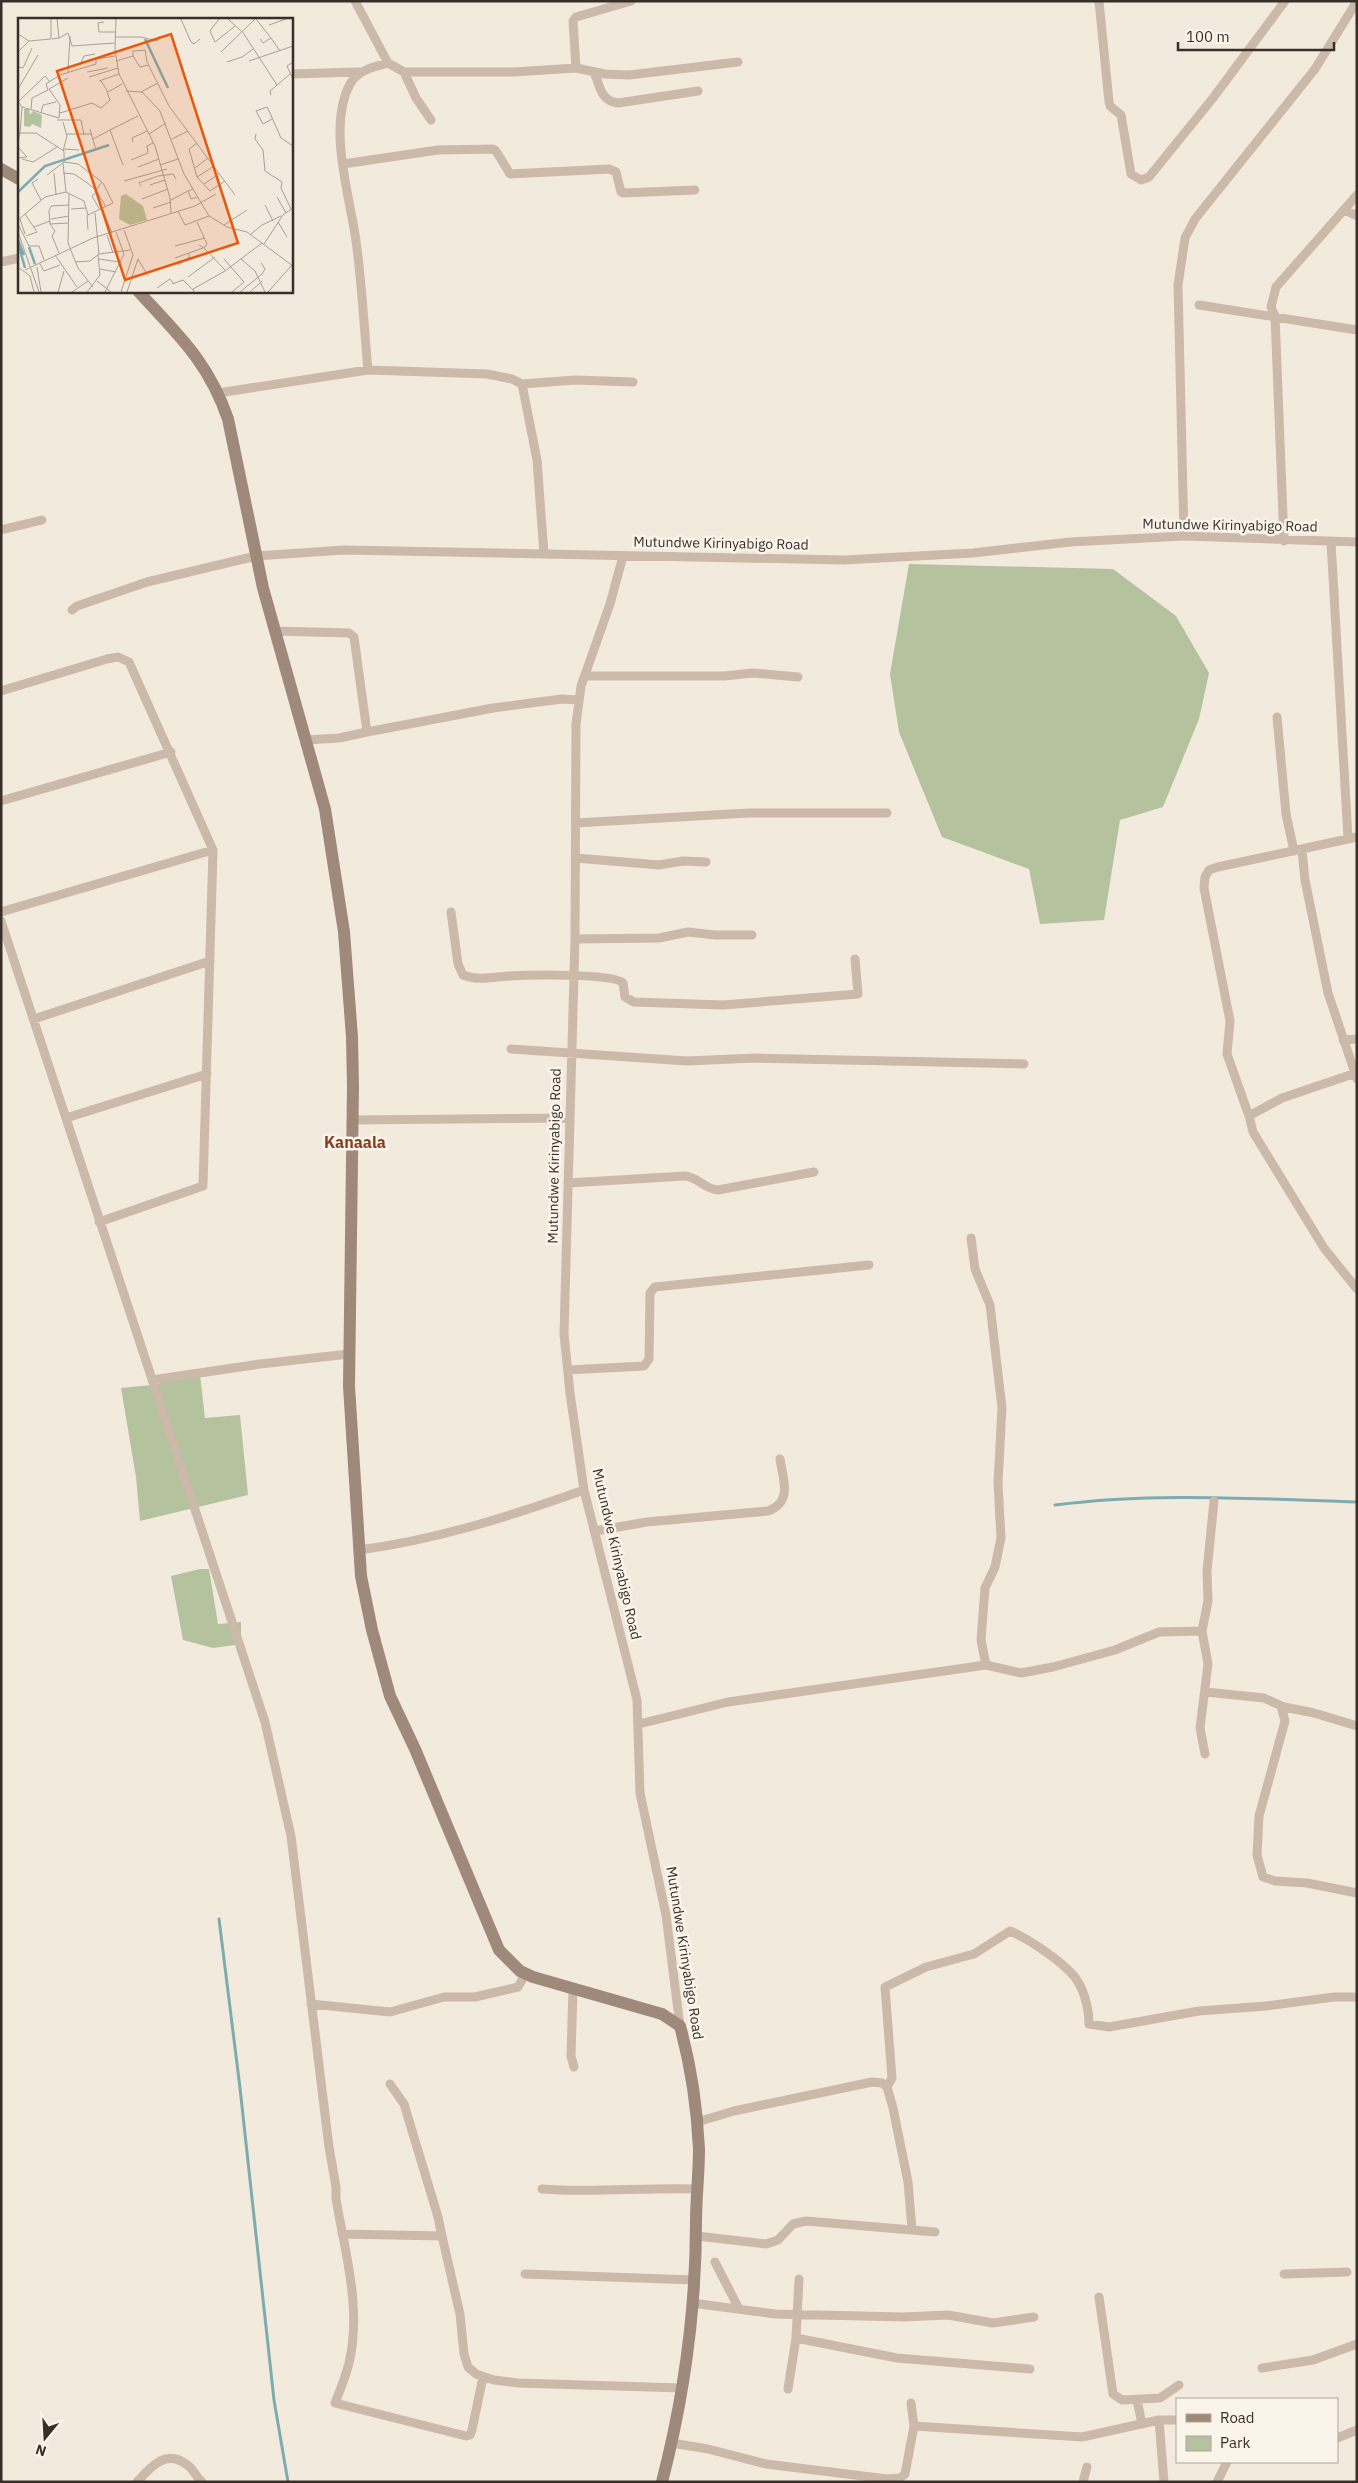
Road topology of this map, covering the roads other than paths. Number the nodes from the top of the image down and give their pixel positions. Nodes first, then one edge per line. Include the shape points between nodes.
1 (355, 1) edge
2 (631, 1) edge
3 (1099, 1) edge
4 (1285, 1) edge
5 (1357, 1) edge
6 (738, 62) dead end
7 (388, 63) junction
8 (576, 68) junction
9 (359, 72) junction
10 (404, 72) junction
11 (594, 72) junction
12 (292, 74) edge
13 (698, 92) dead end
14 (431, 120) dead end
15 (343, 164) junction
16 (1, 169) edge
17 (18, 178) edge
18 (695, 190) dead end
19 (1357, 195) edge
20 (1345, 210) junction
21 (1357, 216) edge
22 (18, 258) edge
23 (1, 262) edge
24 (139, 292) edge
25 (1199, 305) dead end
26 (1275, 316) junction
27 (1357, 330) edge
28 (368, 370) junction
29 (633, 382) dead end
30 (522, 384) junction
31 (218, 393) junction
32 (42, 520) dead end
33 (1, 530) edge
34 (1184, 536) junction
35 (1284, 541) junction
36 (1331, 542) junction
37 (1357, 542) edge
38 (544, 554) junction
39 (256, 556) junction
40 (623, 556) junction
41 (72, 610) dead end
42 (274, 631) junction
43 (585, 676) junction
44 (798, 677) dead end
45 (1, 691) edge
46 (578, 700) junction
47 (1277, 717) dead end
48 (367, 732) junction
49 (306, 740) junction
50 (170, 752) junction
51 (1, 801) edge
52 (887, 814) dead end
53 (576, 823) junction
54 (1352, 838) edge
55 (213, 850) junction
56 (1298, 850) junction
57 (576, 858) junction
58 (706, 862) dead end
59 (1, 912) edge
60 (451, 912) dead end
61 (1, 921) edge
62 (752, 935) dead end
63 (575, 939) junction
64 (855, 959) dead end
65 (210, 961) junction
66 (573, 976) junction
67 (34, 1019) junction
68 (1343, 1040) junction
69 (1357, 1040) edge
70 (511, 1049) dead end
71 (571, 1052) junction
72 (1024, 1064) dead end
73 (206, 1074) junction
74 (1355, 1077) edge
75 (1249, 1116) junction
76 (66, 1118) junction
77 (569, 1118) junction
78 (353, 1120) junction
79 (814, 1172) dead end
80 (568, 1183) junction
81 (99, 1222) junction
82 (971, 1238) dead end
83 (869, 1265) dead end
84 (1357, 1289) edge
85 (349, 1354) junction
86 (568, 1370) junction
87 (152, 1380) junction
88 (780, 1458) dead end
89 (584, 1490) junction
90 (1214, 1501) dead end
91 (595, 1531) junction
92 (359, 1550) junction
93 (1202, 1631) junction
94 (986, 1665) junction
95 (1206, 1692) junction
96 (1281, 1706) junction
97 (639, 1724) junction
98 (1357, 1726) edge
99 (1204, 1754) dead end
100 (1357, 1893) edge
101 (526, 1973) junction
102 (573, 1989) junction
103 (1357, 1997) edge
104 (311, 2004) junction
105 (680, 2026) junction
106 (574, 2067) dead end
107 (390, 2084) dead end
108 (887, 2087) junction
109 (697, 2122) junction
110 (542, 2189) dead end
111 (698, 2189) junction
112 (912, 2229) junction
113 (936, 2232) dead end
114 (342, 2234) junction
115 (442, 2236) junction
116 (697, 2236) junction
117 (715, 2262) dead end
118 (1347, 2272) dead end
119 (525, 2274) dead end
120 (1284, 2274) dead end
121 (799, 2279) dead end
122 (694, 2280) junction
123 (1099, 2298) dead end
124 (692, 2303) junction
125 (739, 2309) junction
126 (798, 2315) junction
127 (1034, 2317) dead end
128 (796, 2338) junction
129 (1357, 2344) edge
130 (1262, 2368) dead end
131 (1030, 2369) dead end
132 (483, 2377) junction
133 (1179, 2385) dead end
134 (682, 2388) junction
135 (788, 2389) dead end
136 (1137, 2400) junction
137 (911, 2404) dead end
138 (1159, 2420) junction
139 (1176, 2420) edge
140 (1142, 2424) junction
141 (914, 2426) junction
142 (1357, 2430) edge
143 (1338, 2438) edge
144 (672, 2443) junction
145 (1226, 2463) edge
146 (1086, 2467) dead end
147 (887, 2480) edge
148 (137, 2482) edge
149 (202, 2482) edge
150 (662, 2482) edge
151 (1083, 2482) edge
152 (1164, 2482) edge
153 (1217, 2482) edge

1 - 7 street
2 - 8 street via 576,17
3 - 4 street via 1109,102 1121,115 1131,174 1141,180 1149,177 1213,98
5 - 34 street via 1315,69 1195,219 1185,238 1178,285
6 - 11 street via 628,75
7 - 9 street
7 - 10 street
8 - 10 street via 514,72
8 - 11 street
9 - 12 street
9 - 15 street via 345,96 340,142
10 - 14 street
11 - 13 street via 602,95 610,102
15 - 18 street via 438,150 493,149 510,174 609,169 616,172 623,193
15 - 28 street via 356,243
16 - 17 street
19 - 20 street
20 - 21 street
20 - 26 street via 1276,287 1272,306
22 - 23 street
24 - 31 street via 192,350
25 - 26 street
26 - 27 street
26 - 35 street
28 - 30 street via 487,374
28 - 31 street
29 - 30 street via 575,380
30 - 38 street via 537,460
31 - 39 street via 228,419
32 - 33 street
34 - 35 street, Mutundwe Kirinyabigo Road
34 - 40 street, Mutundwe Kirinyabigo Road via 844,560
35 - 36 street, Mutundwe Kirinyabigo Road
36 - 37 street, Mutundwe Kirinyabigo Road
36 - 54 street
38 - 39 street via 344,550
38 - 40 street
39 - 41 street via 147,582
39 - 42 street
40 - 43 street, Mutundwe Kirinyabigo Road
42 - 48 street via 352,634
42 - 49 street
43 - 44 street via 753,673
43 - 46 street, Mutundwe Kirinyabigo Road
45 - 50 street via 107,658 124,658 129,662
46 - 48 street via 493,708
46 - 53 street, Mutundwe Kirinyabigo Road via 574,765
47 - 56 street via 1286,814
48 - 49 street
49 - 78 street via 325,809 344,932 352,1037
50 - 51 street
50 - 55 street
52 - 53 street via 748,813
53 - 57 street, Mutundwe Kirinyabigo Road
54 - 56 street
55 - 59 street
55 - 65 street
56 - 68 street via 1328,993
56 - 75 street via 1218,867 1209,870 1205,877 1206,906 1230,1021 1227,1054
57 - 58 street via 658,865
57 - 63 street, Mutundwe Kirinyabigo Road
60 - 66 street via 458,964 463,975 470,978
61 - 67 street
62 - 63 street via 688,932 659,938
63 - 66 street, Mutundwe Kirinyabigo Road
64 - 66 street via 858,994 765,1003 634,1002 625,997 620,980
65 - 67 street
65 - 73 street
66 - 71 street, Mutundwe Kirinyabigo Road
67 - 76 street
68 - 69 street
68 - 74 street
70 - 71 street
71 - 72 street via 687,1061 765,1058
71 - 77 street, Mutundwe Kirinyabigo Road
73 - 76 street
73 - 81 street via 203,1186
74 - 75 street via 1282,1098
75 - 84 street via 1254,1132 1324,1248
76 - 81 street
77 - 78 street
77 - 80 street, Mutundwe Kirinyabigo Road
78 - 85 street
79 - 80 street via 718,1190 684,1176
80 - 86 street, Mutundwe Kirinyabigo Road via 564,1334
81 - 87 street
82 - 94 street via 975,1269 990,1306 1002,1408 998,1484 1001,1538 995,1567 985,1588 981,1640
83 - 86 street via 655,1287 650,1293 646,1364 640,1368
85 - 87 street
85 - 92 street
86 - 89 street, Mutundwe Kirinyabigo Road
87 - 104 street via 264,1722 291,1836
88 - 91 street via 784,1495 777,1508
89 - 91 street, Mutundwe Kirinyabigo Road
89 - 92 street via 520,1513 454,1531 397,1546
90 - 93 street via 1207,1571 1208,1601
91 - 97 street, Mutundwe Kirinyabigo Road via 637,1700
92 - 101 street via 372,1630 390,1696 499,1950
93 - 94 street via 1159,1632 1115,1650 1021,1673
93 - 95 street via 1208,1664
94 - 97 street via 728,1702
95 - 96 street via 1264,1698
95 - 99 street via 1200,1728
96 - 98 street
96 - 100 street via 1285,1721 1259,1816 1257,1855 1263,1877
97 - 105 street, Mutundwe Kirinyabigo Road via 640,1792 666,1915
101 - 102 street
101 - 104 street via 518,1987 475,1997 444,1997 390,2012
102 - 105 street via 662,2014
102 - 106 street via 571,2056
103 - 108 street via 1334,1996 1199,2011 1109,2027 1089,2024 1089,2009 1074,1977 1028,1938 1010,1931 974,1954 926,1967 884,1987 892,2078
104 - 114 street
105 - 109 street, Mutundwe Kirinyabigo Road via 689,2059
107 - 115 street via 404,2104
108 - 109 street via 872,2082
108 - 112 street via 908,2182
109 - 111 street, Mutundwe Kirinyabigo Road
110 - 111 street
111 - 116 street, Mutundwe Kirinyabigo Road
112 - 113 street
112 - 116 street via 806,2221 794,2224 778,2240 766,2244
114 - 115 street
114 - 132 street via 350,2268 353,2318 349,2363 335,2403 466,2436 472,2430
115 - 132 street via 460,2314 464,2354 468,2366
116 - 122 street, Mutundwe Kirinyabigo Road
117 - 125 street
118 - 120 street
119 - 122 street
121 - 126 street
122 - 124 street, Mutundwe Kirinyabigo Road
123 - 136 street via 1113,2394 1122,2400
124 - 125 street
124 - 134 street, Mutundwe Kirinyabigo Road
125 - 126 street
126 - 127 street via 948,2315 993,2322
126 - 128 street
128 - 131 street via 897,2358
128 - 135 street
129 - 130 street via 1313,2360
132 - 134 street via 518,2383
133 - 136 street via 1160,2398
134 - 144 street, Mutundwe Kirinyabigo Road
136 - 140 street
137 - 141 street
138 - 139 street
138 - 140 street
138 - 152 street
140 - 141 street via 1082,2437
141 - 147 street via 905,2474
142 - 143 street
144 - 147 street via 766,2464
144 - 150 street, Mutundwe Kirinyabigo Road
145 - 153 street
146 - 151 street
148 - 149 street via 158,2460 172,2458 187,2464

